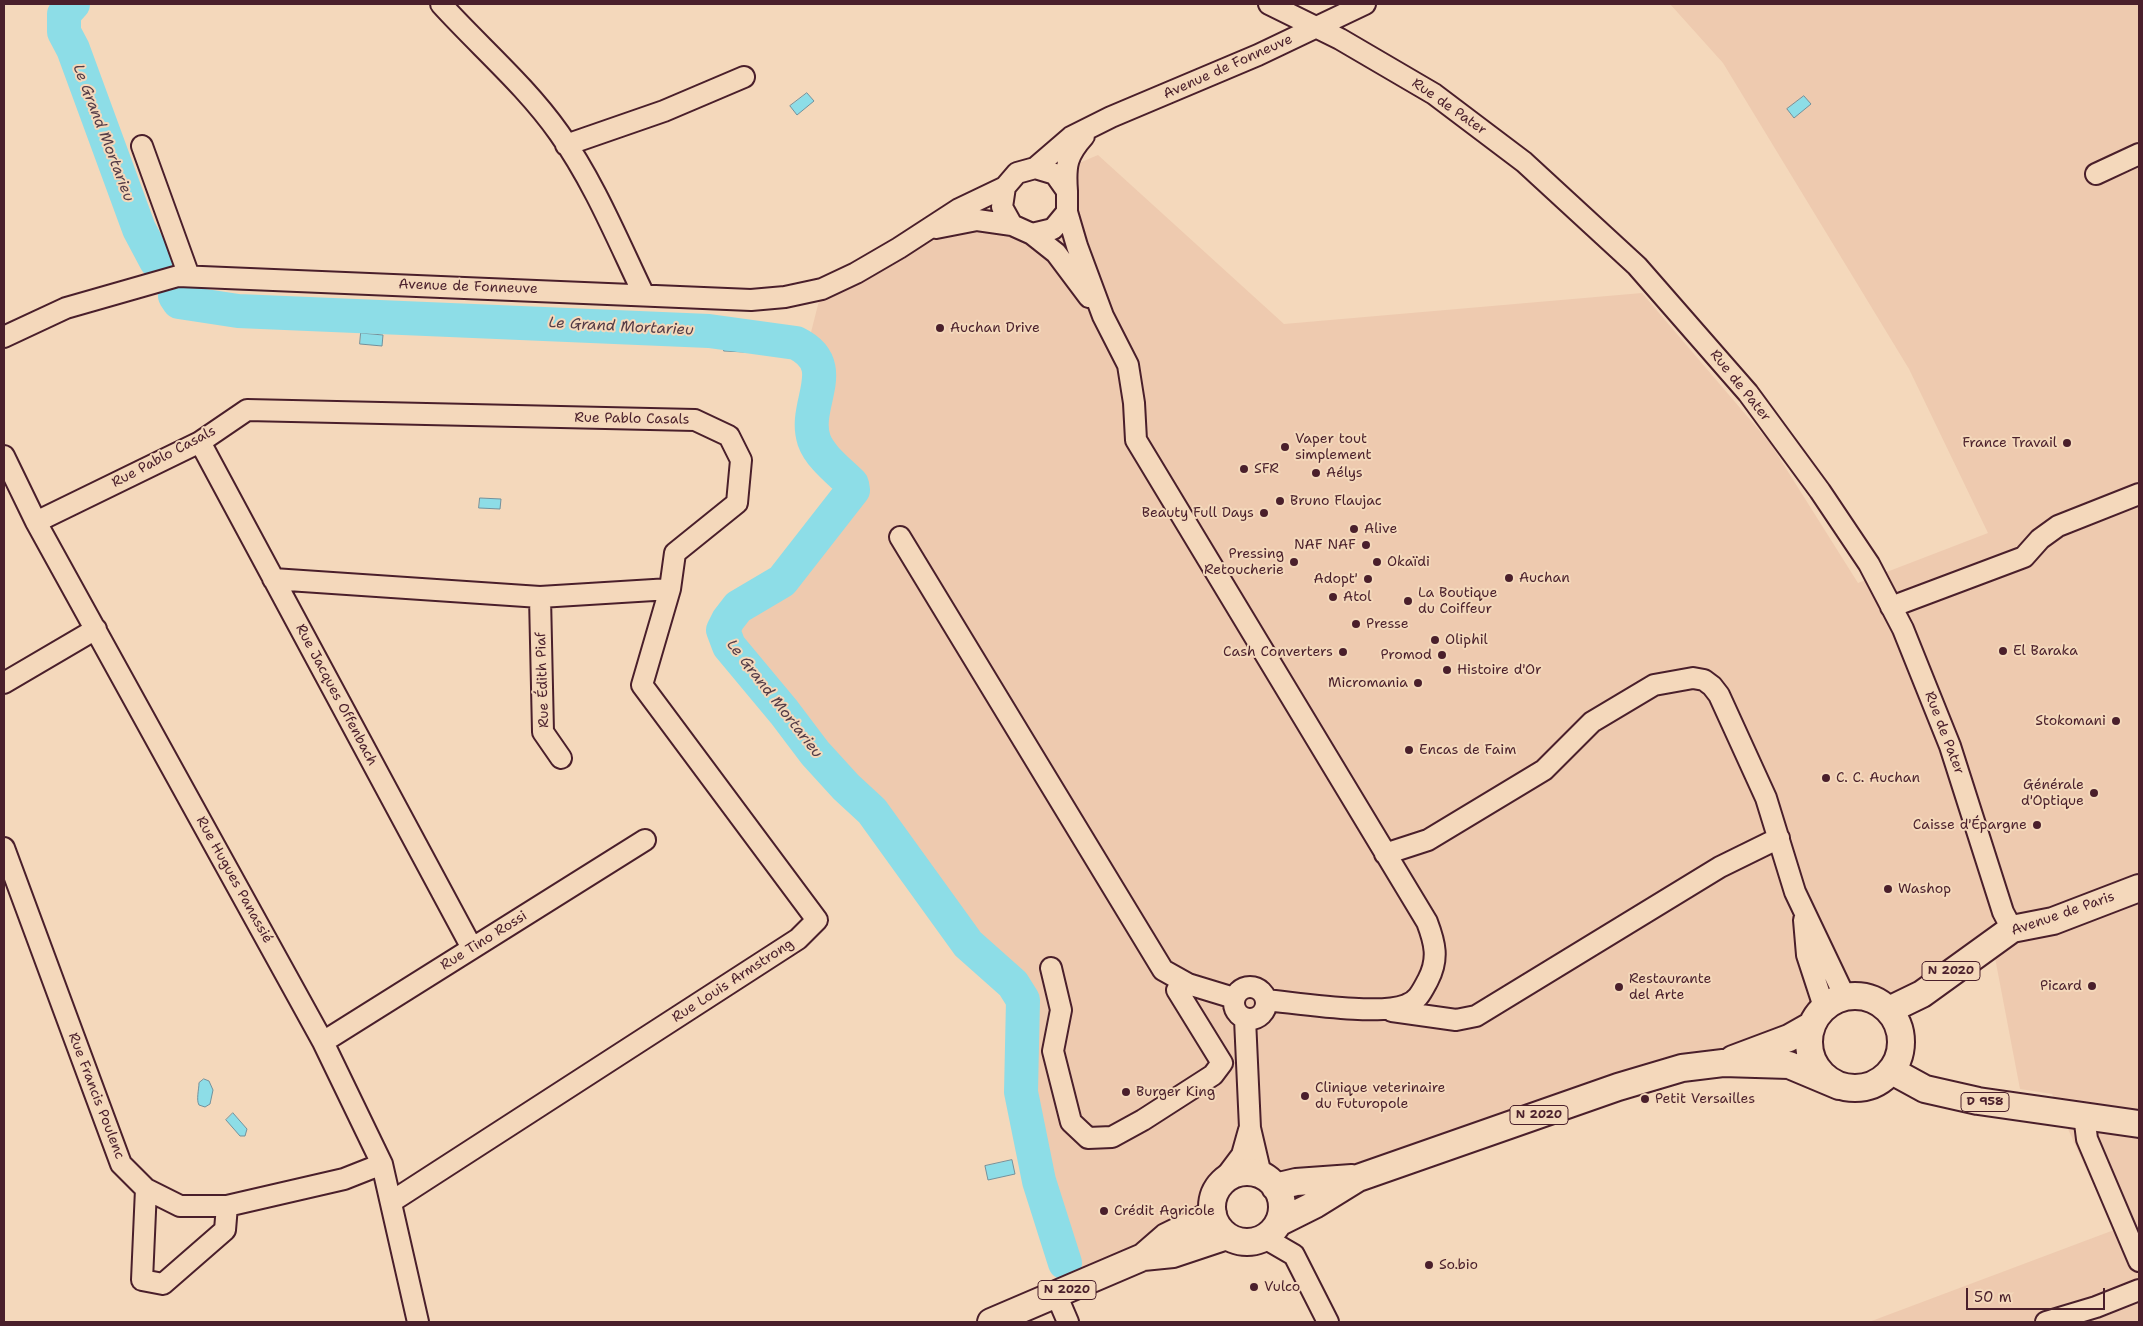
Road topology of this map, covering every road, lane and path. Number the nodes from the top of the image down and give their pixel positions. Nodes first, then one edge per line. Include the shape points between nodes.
1 (441, 4) edge
2 (1269, 4) edge
3 (1365, 4) edge
4 (1317, 28) junction
5 (744, 77) dead end
6 (1091, 128) junction
7 (566, 145) junction
8 (142, 146) dead end
9 (2139, 154) edge
10 (1035, 168) junction
11 (2096, 174) dead end
12 (1005, 187) junction
13 (1067, 191) junction
14 (1067, 212) junction
15 (1012, 225) junction
16 (927, 229) junction
17 (1032, 234) junction
18 (189, 276) junction
19 (644, 295) junction
20 (1104, 316) junction
21 (4, 337) edge
22 (200, 442) junction
23 (4, 456) edge
24 (2139, 494) edge
25 (36, 522) junction
26 (900, 537) dead end
27 (273, 579) junction
28 (670, 589) junction
29 (540, 597) junction
30 (1891, 607) junction
31 (96, 629) junction
32 (4, 683) edge
33 (560, 758) dead end
34 (1779, 838) junction
35 (645, 840) dead end
36 (4, 848) edge
37 (1385, 854) junction
38 (2139, 888) edge
39 (2012, 929) junction
40 (472, 948) junction
41 (1051, 968) dead end
42 (1177, 990) dead end
43 (1234, 998) junction
44 (1266, 1000) junction
45 (1386, 1010) junction
46 (1827, 1010) junction
47 (1889, 1010) junction
48 (1245, 1018) junction
49 (323, 1042) junction
50 (1723, 1063) junction
51 (1892, 1071) junction
52 (1839, 1086) junction
53 (2084, 1115) junction
54 (2139, 1124) edge
55 (1250, 1128) junction
56 (382, 1164) junction
57 (1358, 1178) junction
58 (1268, 1181) junction
59 (1221, 1183) junction
60 (146, 1189) junction
61 (391, 1202) junction
62 (227, 1206) junction
63 (1213, 1214) junction
64 (1271, 1230) junction
65 (1227, 1236) junction
66 (1143, 1257) junction
67 (2139, 1261) edge
68 (2139, 1290) edge
69 (1056, 1294) junction
70 (995, 1321) edge
71 (2051, 1321) edge
72 (418, 1322) edge
73 (1068, 1322) edge
74 (1328, 1322) edge

1 - 7 street via 528,94
2 - 4 street, Rue de Pater
3 - 4 street, Avenue de Fonneuve
4 - 6 street, Avenue de Fonneuve
4 - 30 street, Rue de Pater via 1434,94 1524,162 1637,266 1748,393 1870,564
5 - 7 street via 664,111
6 - 10 street, Avenue de Fonneuve via 1071,137
6 - 13 street, Avenue de Fonneuve via 1071,150 1065,170
7 - 19 street
8 - 18 street
9 - 11 street
10 - 12 street, Avenue de Fonneuve via 1017,173
10 - 13 street via 1055,174
12 - 15 street via 1002,207
12 - 16 street, Avenue de Fonneuve
13 - 14 street, Avenue de Fonneuve
14 - 17 street via 1053,229
14 - 20 street, Avenue de Fonneuve
15 - 16 street, Avenue de Fonneuve via 977,220
15 - 17 street, Avenue de Fonneuve
16 - 19 street, Avenue de Fonneuve via 856,273 822,289 751,300
17 - 20 street, Avenue de Fonneuve via 1056,253
18 - 19 street, Avenue de Fonneuve
18 - 21 street, Avenue de Fonneuve via 178,276 66,308
20 - 37 street via 1128,365 1136,440
22 - 25 street, Rue Pablo Casals
22 - 27 street, Rue Jacques Offenbach
22 - 28 street, Rue Pablo Casals via 247,410 695,420 729,436 741,460 737,503 675,553
23 - 25 street, Rue Hugues Panassié
24 - 30 street via 2058,526 2040,539 2024,557
25 - 31 street, Rue Hugues Panassié
26 - 43 street via 1163,970 1188,984
27 - 29 street
27 - 40 street, Rue Jacques Offenbach
28 - 29 street
28 - 61 street, Rue Louis Armstrong via 642,685 817,920 798,939
29 - 33 street, Rue Édith Piaf via 543,732
30 - 39 street, Rue de Pater via 1950,746 2003,912
31 - 32 street
31 - 49 street, Rue Hugues Panassié
34 - 37 street via 1766,798 1719,695 1704,680 1693,678 1654,685 1592,722 1544,770 1428,840
34 - 45 street via 1720,867 1476,1016 1456,1020
34 - 46 street via 1803,908
35 - 40 street, Rue Tino Rossi
36 - 60 street, Rue Francis Poulenc via 121,1164
37 - 45 street via 1427,922 1436,954 1419,997 1407,1005
38 - 39 main road, Avenue de Paris / N 2020 via 2053,921
39 - 47 main road, Avenue de Paris / N 2020 via 1922,994
40 - 49 street, Rue Tino Rossi
41 - 42 street via 1061,1010 1053,1051 1071,1122 1088,1138 1112,1137 1213,1075 1222,1063
43 - 44 street via 1240,990 1250,986 1260,990
43 - 48 street via 1234,1008
44 - 45 street
44 - 48 street via 1261,1015
46 - 47 main road via 1857,996 1870,998
46 - 50 main road, N 2020 via 1789,1038
46 - 52 main road via 1808,1039 1810,1054 1816,1068
47 - 51 main road via 1901,1034 1902,1047
48 - 55 street
49 - 56 street, Rue Hugues Panassié
50 - 52 main road, N 2020 via 1789,1064
50 - 57 main road, N 2020 via 1682,1068 1648,1077
51 - 52 main road via 1868,1087 1853,1089
51 - 53 main road, D 958 via 1925,1089 1978,1101
53 - 54 main road, D 958
53 - 67 street via 2087,1139
55 - 58 street
55 - 59 street via 1242,1155
56 - 61 street, Rue Hugues Panassié
56 - 62 street, Rue Francis Poulenc via 344,1179
57 - 58 main road, N 2020
57 - 64 main road, N 2020
58 - 59 main road via 1248,1172
58 - 64 main road via 1282,1205
59 - 63 main road via 1213,1198
60 - 62 street, Rue Francis Poulenc via 180,1206
60 - 62 street via 142,1280 163,1284 198,1254 225,1230
61 - 72 street, Rue Hugues Panassié
63 - 65 main road
63 - 66 main road, N 2020 via 1166,1237
64 - 65 main road via 1245,1242
64 - 74 street via 1294,1254
65 - 66 main road, N 2020 via 1173,1254
66 - 69 main road, N 2020
68 - 71 street
69 - 70 main road, N 2020
69 - 73 street

